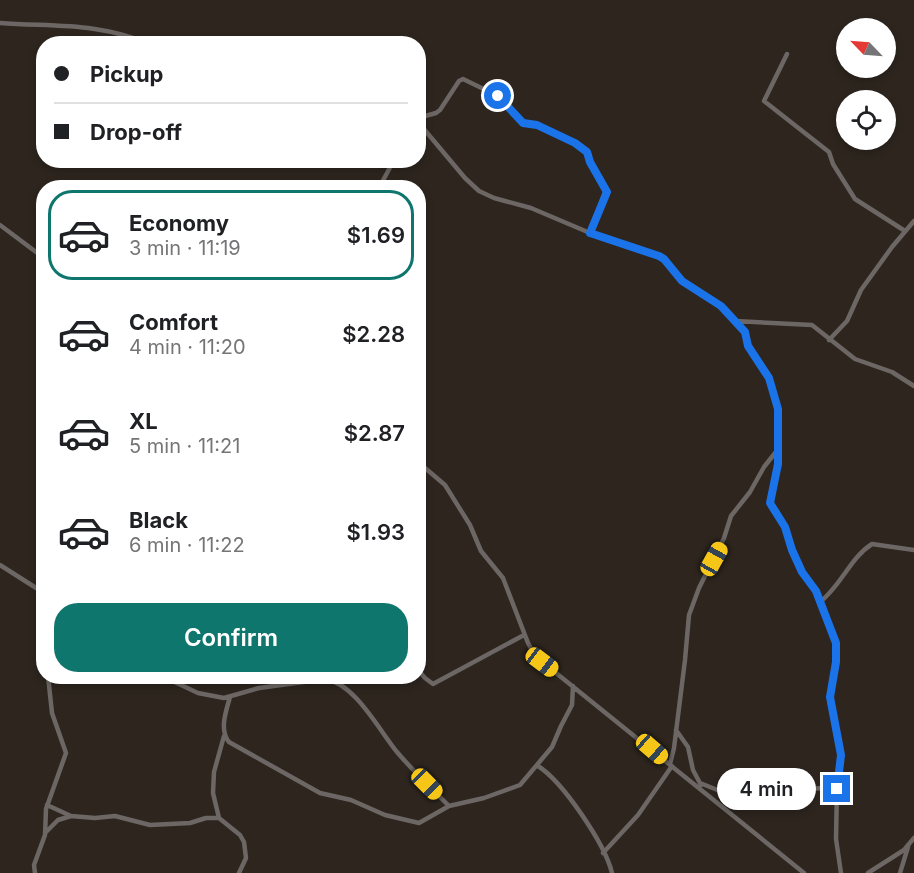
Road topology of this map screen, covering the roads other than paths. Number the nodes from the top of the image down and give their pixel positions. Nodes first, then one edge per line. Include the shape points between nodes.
1 (0, 23) edge
2 (123, 36) edge
3 (787, 54) dead end
4 (426, 118) edge
5 (426, 130) edge
6 (914, 221) edge
7 (0, 225) edge
8 (905, 231) junction
9 (590, 233) junction
10 (36, 252) edge
11 (735, 321) junction
12 (829, 340) junction
13 (914, 386) edge
14 (779, 448) junction
15 (426, 469) edge
16 (914, 550) edge
17 (0, 565) edge
18 (36, 588) edge
19 (820, 602) junction
20 (524, 635) junction
21 (426, 677) edge
22 (49, 684) edge
23 (180, 684) edge
24 (286, 684) edge
25 (337, 684) edge
26 (573, 686) junction
27 (580, 692) junction
28 (230, 697) junction
29 (572, 705) junction
30 (676, 730) junction
31 (224, 736) junction
32 (671, 765) junction
33 (538, 766) junction
34 (700, 783) junction
35 (837, 787) junction
36 (703, 790) junction
37 (47, 805) junction
38 (449, 806) junction
39 (71, 816) junction
40 (219, 818) junction
41 (45, 833) junction
42 (914, 838) edge
43 (908, 845) junction
44 (603, 853) junction
45 (840, 870) edge
46 (32, 872) edge
47 (239, 873) edge
48 (612, 873) edge
49 (804, 873) edge
50 (846, 873) edge
51 (868, 873) edge
52 (900, 873) edge

1 - 2 street via 72,25
3 - 8 street via 764,101 828,152 857,201
4 - 9 street via 440,110 462,78 498,96 523,123 537,125 583,148 606,189
5 - 9 street via 479,191
6 - 8 street
7 - 10 street
8 - 12 street via 861,290 847,321
9 - 11 street via 664,259 682,281 721,306
11 - 12 street via 809,324
11 - 14 street via 745,332 748,346 772,386 778,409
12 - 13 street via 855,359 892,372
14 - 19 street via 770,503
14 - 30 street via 731,516 691,608
15 - 20 street via 445,485 480,548 503,578
16 - 19 street via 872,544
17 - 18 street
19 - 35 street via 837,651 830,697 841,755
20 - 21 street via 433,684
20 - 26 street via 535,656
22 - 37 street via 52,713 66,753
23 - 28 street via 206,696
24 - 28 street
25 - 38 street via 370,714 396,751
26 - 27 street
26 - 29 street
27 - 29 street
27 - 32 street
28 - 31 street
29 - 33 street
30 - 32 street
30 - 34 street via 688,747
31 - 38 street via 312,789 385,815 419,824
31 - 40 street via 213,784
32 - 36 street
32 - 44 street via 638,815
33 - 38 street via 513,789
33 - 44 street via 573,800
34 - 35 street via 720,791 755,782 795,790
34 - 36 street
35 - 45 street
36 - 49 street
37 - 39 street
37 - 41 street
39 - 40 street via 115,816 162,825
39 - 41 street via 58,820
40 - 47 street via 244,842 247,856
41 - 46 street
42 - 43 street
43 - 51 street
43 - 52 street
44 - 48 street
45 - 50 street

